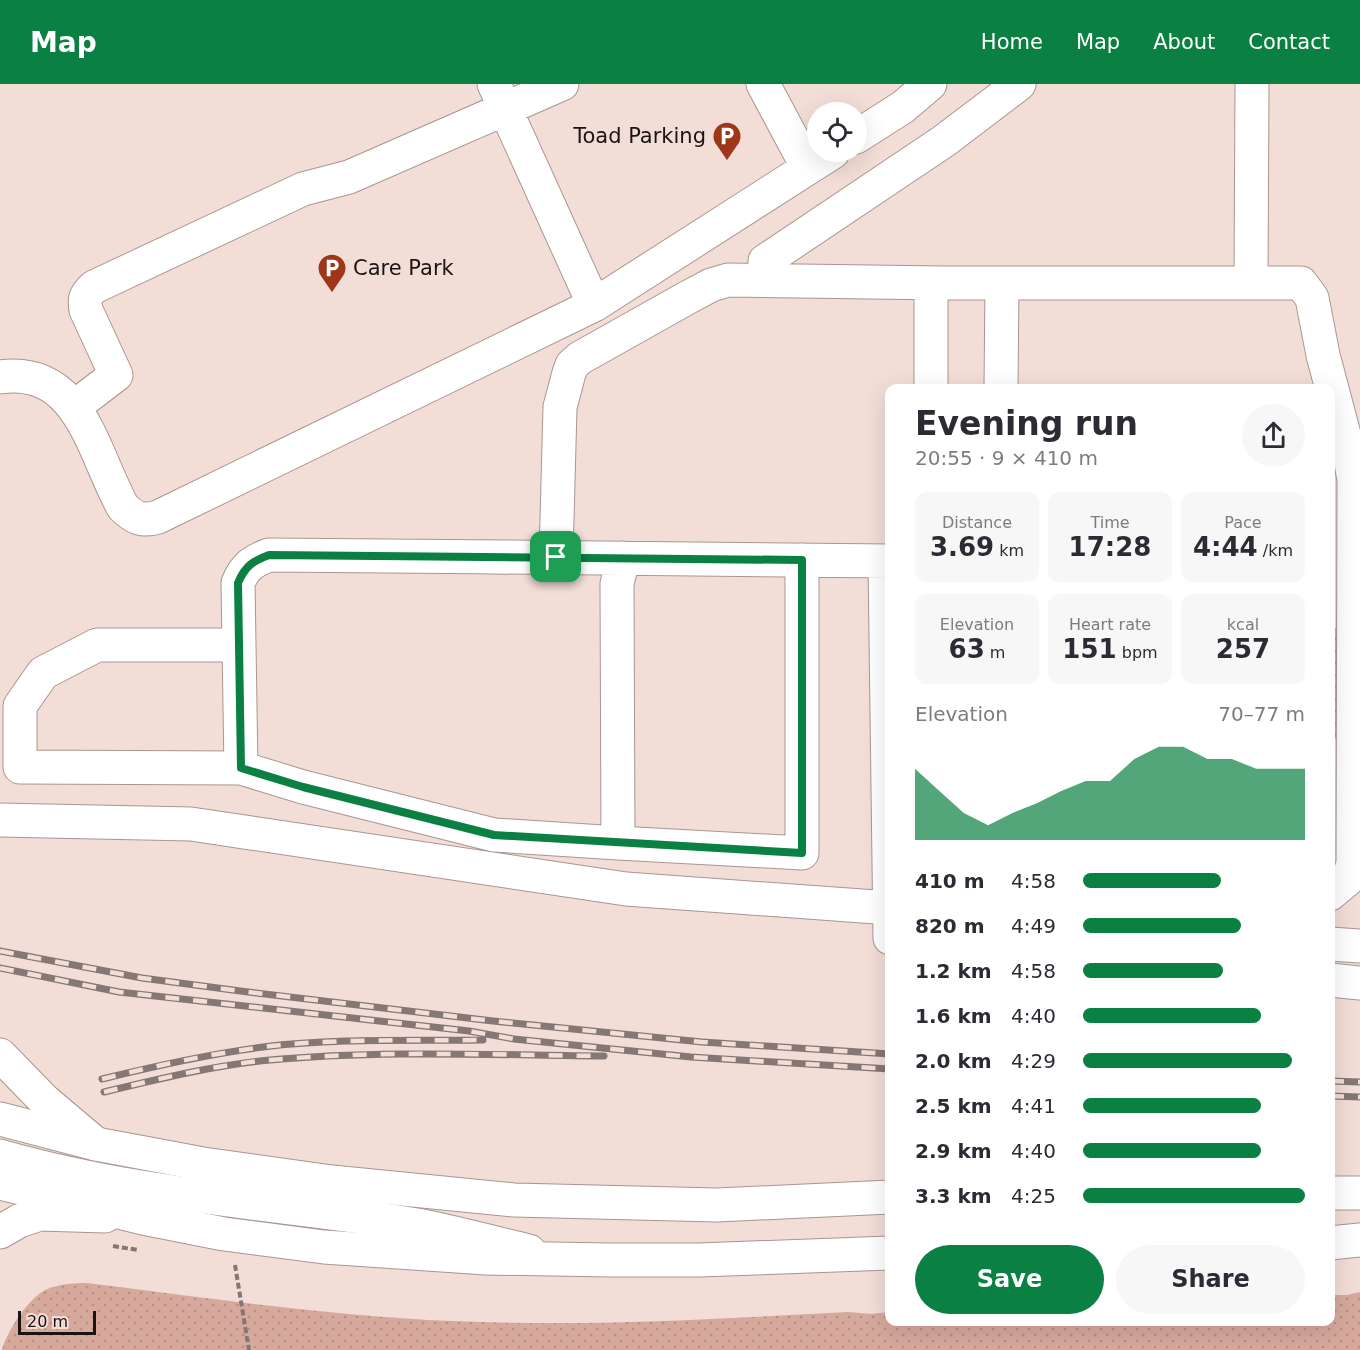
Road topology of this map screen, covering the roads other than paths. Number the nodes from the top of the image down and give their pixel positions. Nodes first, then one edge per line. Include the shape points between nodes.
1 (562, 84) edge
2 (763, 84) edge
3 (930, 84) edge
4 (1019, 84) edge
5 (1252, 84) edge
6 (897, 95) edge
7 (500, 97) edge
8 (867, 126) edge
9 (807, 142) edge
10 (818, 162) edge
11 (765, 280) junction
12 (931, 283) junction
13 (1002, 283) junction
14 (1251, 283) junction
15 (594, 304) junction
16 (0, 377) edge
17 (932, 384) edge
18 (1001, 384) edge
19 (1331, 384) edge
20 (1335, 400) edge
21 (74, 407) junction
22 (556, 557) junction
23 (623, 558) junction
24 (802, 560) junction
25 (885, 561) edge
26 (239, 645) junction
27 (241, 768) junction
28 (0, 820) edge
29 (618, 843) junction
30 (1335, 890) edge
31 (885, 918) edge
32 (1335, 944) edge
33 (1360, 946) edge
34 (1335, 980) edge
35 (1360, 983) edge
36 (0, 1055) edge
37 (0, 1119) edge
38 (96, 1144) junction
39 (0, 1156) edge
40 (0, 1183) edge
41 (1335, 1192) edge
42 (1360, 1193) edge
43 (885, 1197) edge
44 (143, 1218) junction
45 (0, 1232) edge
46 (1360, 1240) edge
47 (1335, 1242) edge
48 (885, 1253) edge
49 (557, 1258) junction

1 - 7 main road
2 - 9 main road
3 - 6 main road
4 - 11 main road via 944,141 765,261
5 - 14 main road
6 - 8 main road
7 - 15 main road
7 - 21 main road via 491,114 349,177 312,175 303,189 94,287 86,294 86,310 116,375
10 - 15 main road
11 - 12 main road
11 - 22 main road via 728,280 711,285 572,365 560,407
12 - 13 main road
12 - 17 main road
13 - 14 main road
13 - 18 main road
14 - 19 main road via 1301,283 1312,298
15 - 21 main road via 148,520 132,516 123,507 91,434
16 - 21 main road via 34,378
20 - 30 main road via 1354,480 1353,864 1348,879
22 - 23 main road
22 - 26 main road via 269,555 243,570 238,583
23 - 24 main road
23 - 29 main road via 617,584
24 - 25 main road
24 - 29 main road via 802,853
26 - 27 main road
26 - 27 main road via 97,645 43,673 20,706 20,766
27 - 29 main road via 494,835
28 - 31 main road via 191,824 626,889
32 - 33 main road
34 - 35 main road
36 - 38 main road via 45,1101
37 - 38 main road
38 - 43 main road via 332,1182 514,1200 717,1205
39 - 49 main road via 81,1176 199,1197 407,1224
40 - 44 main road
41 - 42 main road
44 - 45 main road via 40,1214
44 - 49 main road via 324,1247 486,1258
46 - 47 main road
48 - 49 main road via 699,1260

